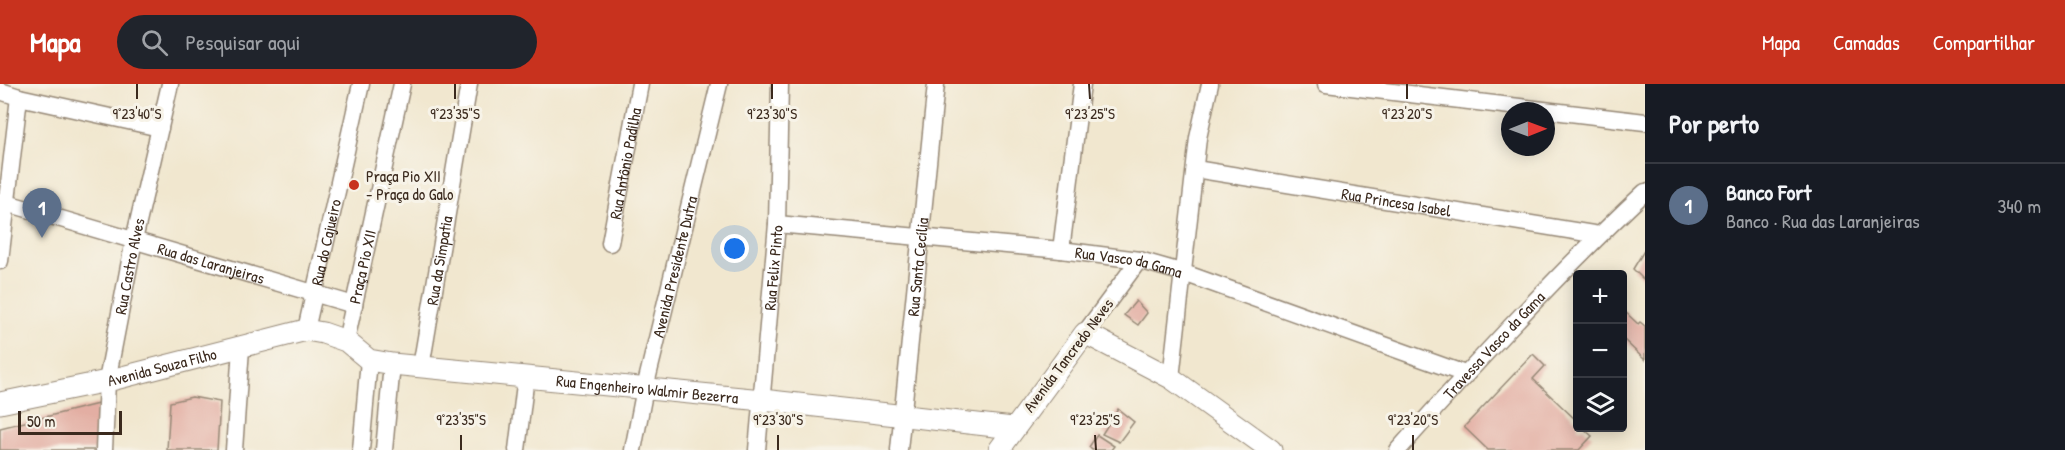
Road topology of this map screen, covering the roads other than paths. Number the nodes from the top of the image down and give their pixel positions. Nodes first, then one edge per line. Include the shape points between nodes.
1 (170, 84) edge
2 (361, 84) edge
3 (402, 84) edge
4 (470, 84) edge
5 (640, 84) edge
6 (719, 84) edge
7 (780, 84) edge
8 (936, 84) edge
9 (1082, 84) edge
10 (1210, 84) edge
11 (1326, 84) edge
12 (0, 91) edge
13 (19, 97) junction
14 (1645, 122) edge
15 (160, 128) junction
16 (1195, 169) junction
17 (1645, 192) edge
18 (3, 201) edge
19 (777, 224) junction
20 (1599, 235) junction
21 (922, 236) junction
22 (134, 240) junction
23 (610, 243) dead end
24 (1061, 250) junction
25 (1139, 260) junction
26 (0, 261) edge
27 (1184, 273) junction
28 (315, 293) junction
29 (354, 305) junction
30 (315, 332) junction
31 (1085, 333) junction
32 (346, 342) junction
33 (241, 348) junction
34 (369, 360) junction
35 (392, 364) junction
36 (421, 367) junction
37 (1465, 374) junction
38 (526, 376) junction
39 (1172, 378) junction
40 (107, 381) junction
41 (645, 388) junction
42 (762, 400) junction
43 (0, 402) edge
44 (903, 415) junction
45 (1014, 428) junction
46 (104, 450) edge
47 (234, 450) edge
48 (361, 450) edge
49 (384, 450) edge
50 (517, 450) edge
51 (633, 450) edge
52 (757, 450) edge
53 (899, 450) edge
54 (999, 450) edge
55 (1271, 450) edge
56 (1398, 450) edge

1 - 15 street, Rua Castro Alves
2 - 28 street, Rua do Cajueiro
3 - 29 street, Praça Pio XII
4 - 36 street, Rua da Simpatia
5 - 23 street, Rua Antônio Padilha
6 - 41 street, Avenida Presidente Dutra
7 - 19 street, Rua Felix Pinto
8 - 21 street, Rua Santa Cecília
9 - 24 street
10 - 16 street
11 - 14 street
12 - 13 street
13 - 15 street
13 - 18 street
15 - 22 street, Rua Castro Alves
16 - 20 street, Rua Princesa Isabel
16 - 27 street
17 - 20 street, Travessa Vasco da Gama
18 - 22 street, Rua das Laranjeiras
18 - 26 street
19 - 21 street, Rua Vasco da Gama
19 - 42 street, Rua Felix Pinto
20 - 37 street, Travessa Vasco da Gama
21 - 24 street, Rua Vasco da Gama
21 - 44 street, Rua Santa Cecília
22 - 28 street, Rua das Laranjeiras
22 - 40 street, Rua Castro Alves
24 - 25 street, Rua Vasco da Gama
25 - 27 street, Rua Vasco da Gama
25 - 31 street, Avenida Tancredo Neves
27 - 37 street, Rua Vasco da Gama
27 - 39 street
28 - 29 street, Rua das Laranjeiras
28 - 30 street, Rua do Cajueiro
29 - 32 street, Praça Pio XII
30 - 32 main road, Rua Engenheiro Walmir Bezerra
30 - 33 main road, Avenida Souza Filho
31 - 39 main road
31 - 45 main road, Avenida Tancredo Neves
32 - 34 main road, Rua Engenheiro Walmir Bezerra
33 - 40 main road, Avenida Souza Filho
33 - 47 street
34 - 35 main road, Rua Engenheiro Walmir Bezerra
34 - 48 street
35 - 36 main road, Rua Engenheiro Walmir Bezerra
35 - 49 street
36 - 38 main road, Rua Engenheiro Walmir Bezerra
37 - 56 street, Travessa Vasco da Gama
38 - 41 main road, Rua Engenheiro Walmir Bezerra
38 - 50 street
39 - 55 main road
40 - 43 main road, Avenida Souza Filho
40 - 46 street, Rua Castro Alves
41 - 42 main road, Rua Engenheiro Walmir Bezerra
41 - 51 street, Avenida Presidente Dutra
42 - 44 main road, Rua Engenheiro Walmir Bezerra
42 - 52 street, Rua Felix Pinto
44 - 45 main road, Rua Engenheiro Walmir Bezerra
44 - 53 street, Rua Santa Cecília
45 - 54 main road, Avenida Tancredo Neves

